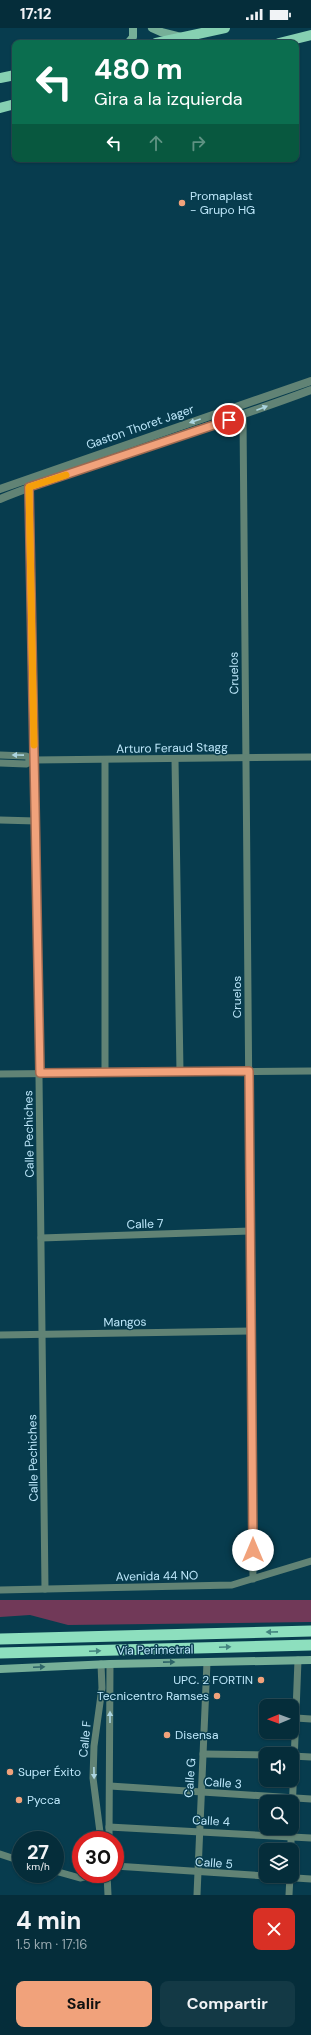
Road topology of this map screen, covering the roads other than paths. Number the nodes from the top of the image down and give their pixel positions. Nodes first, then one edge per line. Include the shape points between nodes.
1 (133, 28) edge
2 (152, 28) edge
3 (225, 28) edge
4 (311, 35) edge
5 (184, 37) junction
6 (130, 40) edge
7 (170, 40) edge
8 (291, 40) edge
9 (12, 76) edge
10 (0, 78) edge
11 (12, 105) edge
12 (0, 108) edge
13 (311, 381) edge
14 (311, 390) edge
15 (243, 416) junction
16 (29, 487) junction
17 (0, 489) edge
18 (0, 499) edge
19 (0, 755) edge
20 (311, 757) edge
21 (246, 758) junction
22 (175, 759) junction
23 (34, 760) junction
24 (105, 760) junction
25 (0, 763) edge
26 (0, 820) edge
27 (36, 821) junction
28 (311, 1070) edge
29 (249, 1071) junction
30 (180, 1072) junction
31 (40, 1073) junction
32 (105, 1073) junction
33 (0, 1074) edge
34 (250, 1231) junction
35 (41, 1238) junction
36 (251, 1331) junction
37 (0, 1335) edge
38 (42, 1335) junction
39 (311, 1560) edge
40 (253, 1579) junction
41 (45, 1589) junction
42 (0, 1590) edge
43 (311, 1631) edge
44 (0, 1639) edge
45 (311, 1645) edge
46 (0, 1653) edge
47 (298, 1660) junction
48 (311, 1660) edge
49 (207, 1662) junction
50 (106, 1664) junction
51 (0, 1669) edge
52 (297, 1699) edge
53 (299, 1718) edge
54 (311, 1719) edge
55 (203, 1754) junction
56 (259, 1755) edge
57 (299, 1756) edge
58 (311, 1757) edge
59 (110, 1786) junction
60 (200, 1793) junction
61 (259, 1797) edge
62 (299, 1799) edge
63 (311, 1799) edge
64 (109, 1827) junction
65 (100, 1831) edge
66 (109, 1831) edge
67 (199, 1832) junction
68 (291, 1837) junction
69 (311, 1838) edge
70 (291, 1843) edge
71 (0, 1854) edge
72 (12, 1857) edge
73 (124, 1867) edge
74 (197, 1873) junction
75 (259, 1876) edge
76 (299, 1878) edge
77 (311, 1879) edge
78 (107, 1883) edge
79 (289, 1883) edge
80 (108, 1895) edge
81 (197, 1895) edge
82 (289, 1895) edge

1 - 6 main road
2 - 5 main road
3 - 5 main road
4 - 8 main road
5 - 7 main road
9 - 10 main road
11 - 12 main road
13 -> 17 street, Gaston Thoret Jager
15 -> 14 street, Gaston Thoret Jager
15 - 16 street, Gaston Thoret Jager
15 - 21 street, Cruelos
16 - 18 street, Gaston Thoret Jager
16 - 23 street, Calle Pechiches
23 -> 19 street, Arturo Feraud Stagg via 26,756
20 - 21 street, Arturo Feraud Stagg
21 - 22 street, Arturo Feraud Stagg
21 - 29 street, Cruelos
22 - 24 street, Arturo Feraud Stagg
22 - 30 street
23 - 24 street, Arturo Feraud Stagg
23 - 25 street, Arturo Feraud Stagg via 26,764
23 - 27 street, Calle Pechiches
24 - 32 street
26 - 27 street
27 - 31 street, Calle Pechiches
28 - 29 street
29 - 30 street
29 - 34 street, Cruelos
30 - 32 street
31 - 32 street
31 - 33 street
31 - 35 street, Calle Pechiches
34 - 35 street, Calle 7
34 - 36 street, Cruelos
35 - 38 street, Calle Pechiches
36 - 38 street, Mangos
36 - 40 street, Cruelos
37 - 38 street, Mangos
38 - 41 street, Calle Pechiches
39 - 40 street, Avenida 44 NO
40 - 41 street, Avenida 44 NO via 232,1585
41 - 42 street, Avenida 44 NO
43 -> 44 highway, Vía Perimetral
46 -> 45 highway, Vía Perimetral
47 - 48 main road, Vía Perimetral
47 - 49 main road, Vía Perimetral
47 - 52 street
50 -> 49 main road, Vía Perimetral
49 - 55 street, Calle G
51 -> 50 main road, Vía Perimetral
59 -> 50 street, Calle F
50 -> 65 street, Calle F via 94,1746 93,1771
53 - 54 street
55 - 56 street
55 - 60 street, Calle G
57 - 58 street
59 - 60 street, Calle 3
59 - 64 street, Calle F
60 - 61 street, Calle 3
60 - 67 street, Calle G
62 - 63 street, Calle 3
64 - 66 street, Calle F
64 - 67 street, Calle 4
67 - 68 street, Calle 4
67 - 74 street, Calle G
68 - 69 street, Calle 4
68 - 70 street
71 - 72 street
73 - 74 street, Calle 5
74 - 75 street, Calle 5
74 - 81 street, Calle G
76 - 77 street, Calle 5
78 - 80 street
79 - 82 street

